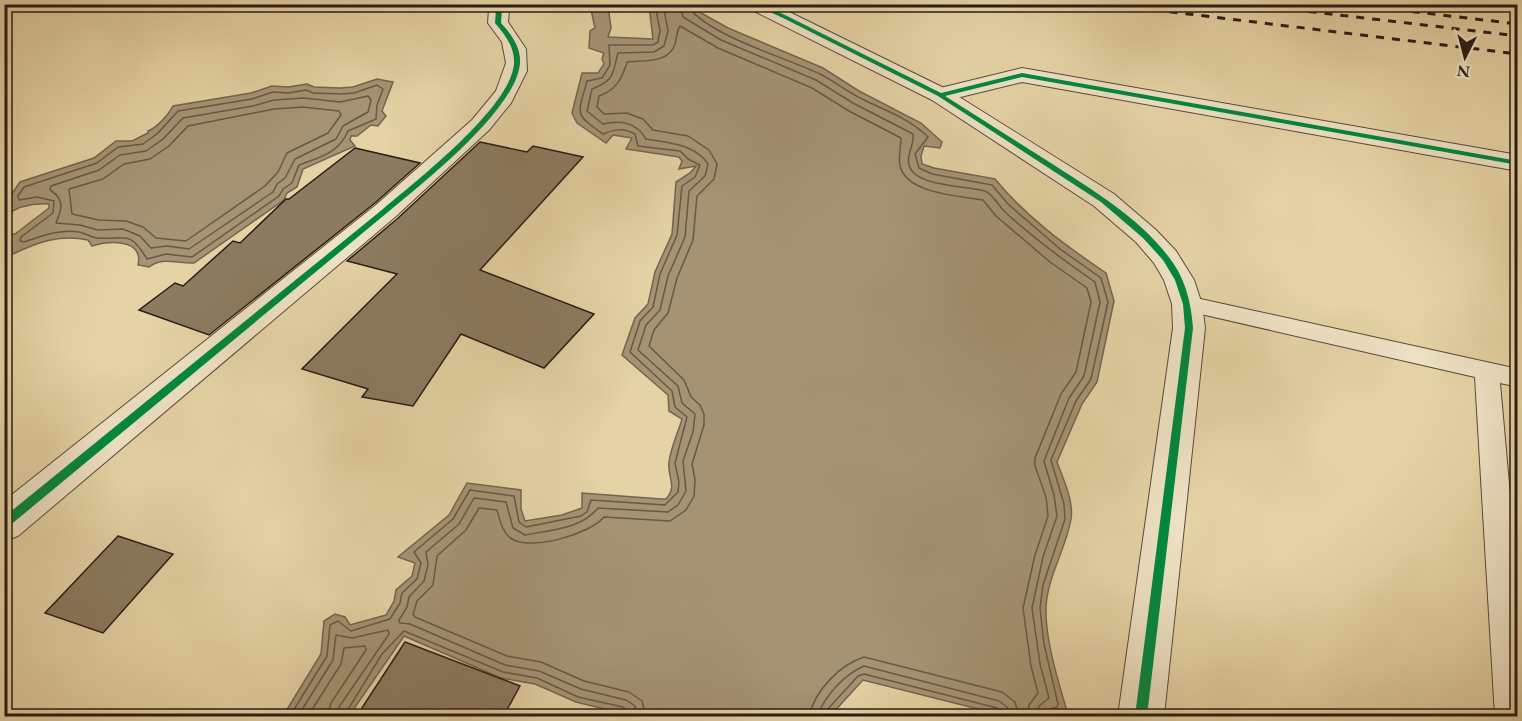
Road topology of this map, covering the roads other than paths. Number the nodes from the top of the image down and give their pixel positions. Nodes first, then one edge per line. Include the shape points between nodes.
1 (503, 4) edge
2 (755, 4) edge
3 (940, 96) junction
4 (1518, 163) edge
5 (1187, 304) junction
6 (1487, 371) junction
7 (1518, 378) edge
8 (4, 524) edge
9 (1141, 717) edge
10 (1512, 717) edge

1 - 8 street via 498,23 514,41 517,67 513,82 471,135 399,200
2 - 3 street
3 - 4 street via 1022,75
3 - 5 street via 1104,200 1166,258
5 - 6 lane
5 - 9 street via 1189,328
6 - 7 lane
6 - 10 lane

